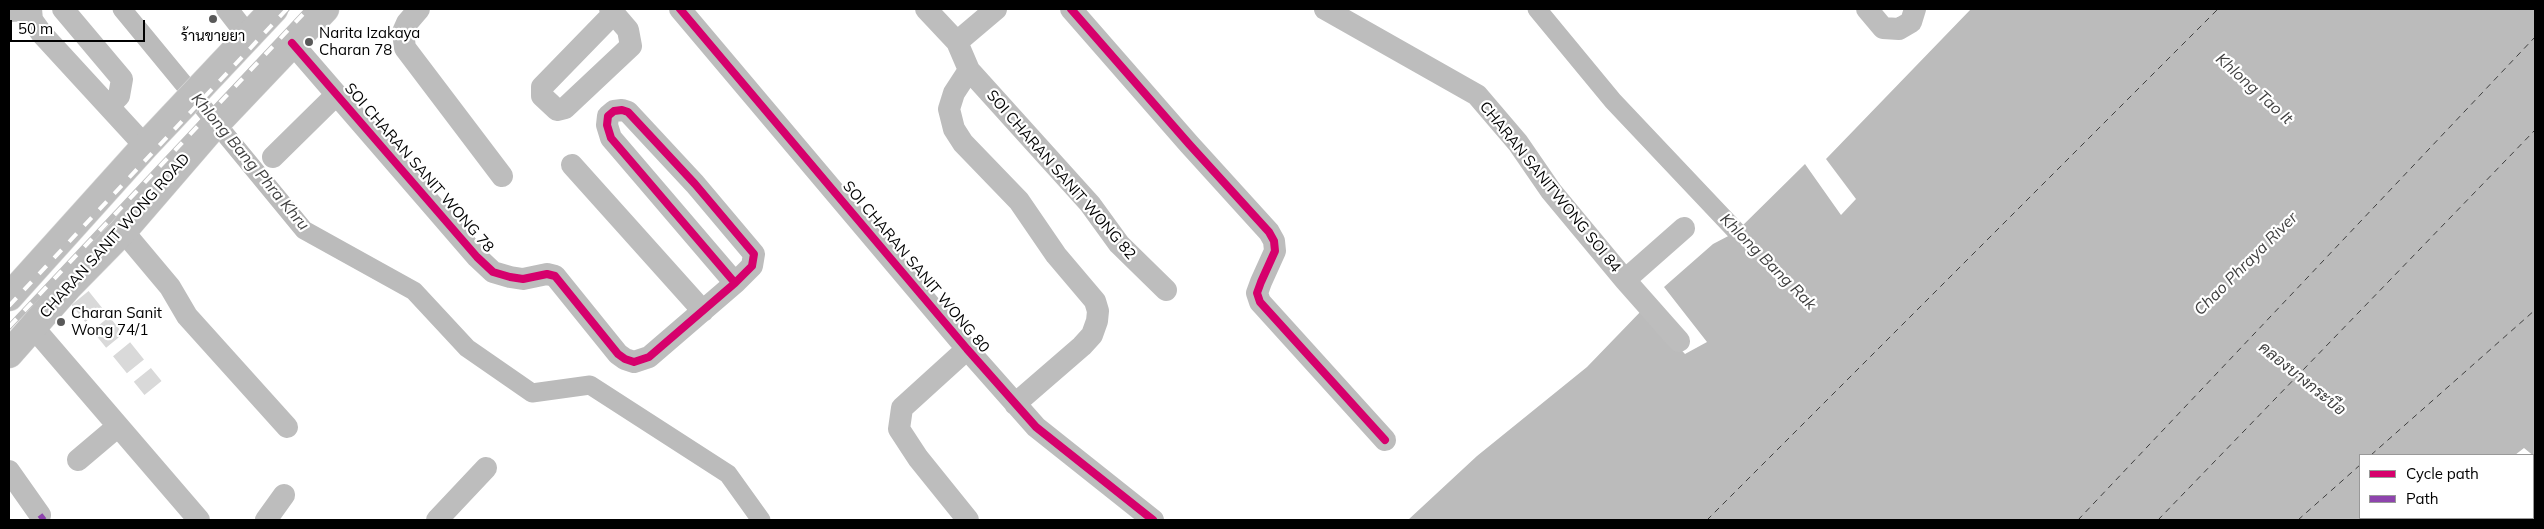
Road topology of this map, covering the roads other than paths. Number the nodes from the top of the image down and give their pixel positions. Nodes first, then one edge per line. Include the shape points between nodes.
1 (63, 9) edge
2 (227, 9) edge
3 (274, 9) edge
4 (324, 9) edge
5 (419, 9) edge
6 (680, 9) edge
7 (926, 9) edge
8 (996, 9) edge
9 (1071, 9) edge
10 (1325, 9) edge
11 (1867, 9) edge
12 (1916, 9) edge
13 (31, 10) edge
14 (9, 11) edge
15 (248, 36) junction
16 (957, 42) junction
17 (292, 43) junction
18 (969, 70) junction
19 (336, 95) junction
20 (109, 106) junction
21 (145, 146) junction
22 (273, 157) dead end
23 (572, 165) dead end
24 (502, 176) dead end
25 (1684, 228) dead end
26 (123, 231) junction
27 (1625, 280) junction
28 (734, 283) junction
29 (1166, 290) dead end
30 (9, 297) edge
31 (703, 310) junction
32 (32, 327) junction
33 (1679, 341) dead end
34 (967, 349) junction
35 (9, 354) edge
36 (1015, 404) junction
37 (117, 427) junction
38 (287, 428) dead end
39 (1385, 440) dead end
40 (78, 460) dead end
41 (486, 468) dead end
42 (9, 471) edge
43 (284, 496) dead end
44 (40, 515) dead end
45 (199, 520) edge
46 (266, 520) edge
47 (437, 520) edge
48 (968, 520) edge
49 (1153, 520) edge

1 - 20 street via 122,79 119,96
2 - 15 street
3 - 15 main road
4 - 17 main road, CHARAN SANIT WONG ROAD
5 - 24 street via 403,32 405,48
6 - 34 street, SOI CHARAN SANIT WONG 80
7 - 16 street, SOI CHARAN SANIT WONG 82
8 - 16 street
9 - 39 street via 1269,232 1275,251 1260,282 1257,293 1260,302
10 - 27 street, CHARAN SANITWONG SOI 84 via 1477,95
11 - 12 street via 1883,28 1899,29 1911,22
13 - 14 street
13 - 20 street via 32,20 42,34
15 - 21 main road
16 - 18 street, SOI CHARAN SANIT WONG 82
17 - 19 street, SOI CHARAN SANIT WONG 78
17 - 26 main road, CHARAN SANIT WONG ROAD via 217,122
18 - 29 street, SOI CHARAN SANIT WONG 82 via 1090,204 1119,244
18 - 36 street via 954,93 949,110 954,129 963,143 1019,202 1056,255 1094,301 1098,311 1092,335
19 - 22 street
19 - 31 street, SOI CHARAN SANIT WONG 78 via 493,272 523,279 546,274 555,276 625,359 634,362 649,357
20 - 21 street
21 - 30 main road
23 - 31 street
25 - 27 street
26 - 32 main road, CHARAN SANIT WONG ROAD via 74,292
26 - 38 street via 170,287 188,316
27 - 33 street, CHARAN SANITWONG SOI 84
28 - 28 street, SOI CHARAN SANIT WONG 78 via 752,266 752,250 628,112 614,111 608,116 611,138
28 - 31 street, SOI CHARAN SANIT WONG 78
32 - 35 main road, CHARAN SANIT WONG ROAD
32 - 37 street
34 - 36 street, SOI CHARAN SANIT WONG 80
34 - 48 street via 902,408 899,429
36 - 49 street, SOI CHARAN SANIT WONG 80 via 1050,440
37 - 40 street
37 - 45 street
41 - 47 street
42 - 44 street
43 - 46 street

